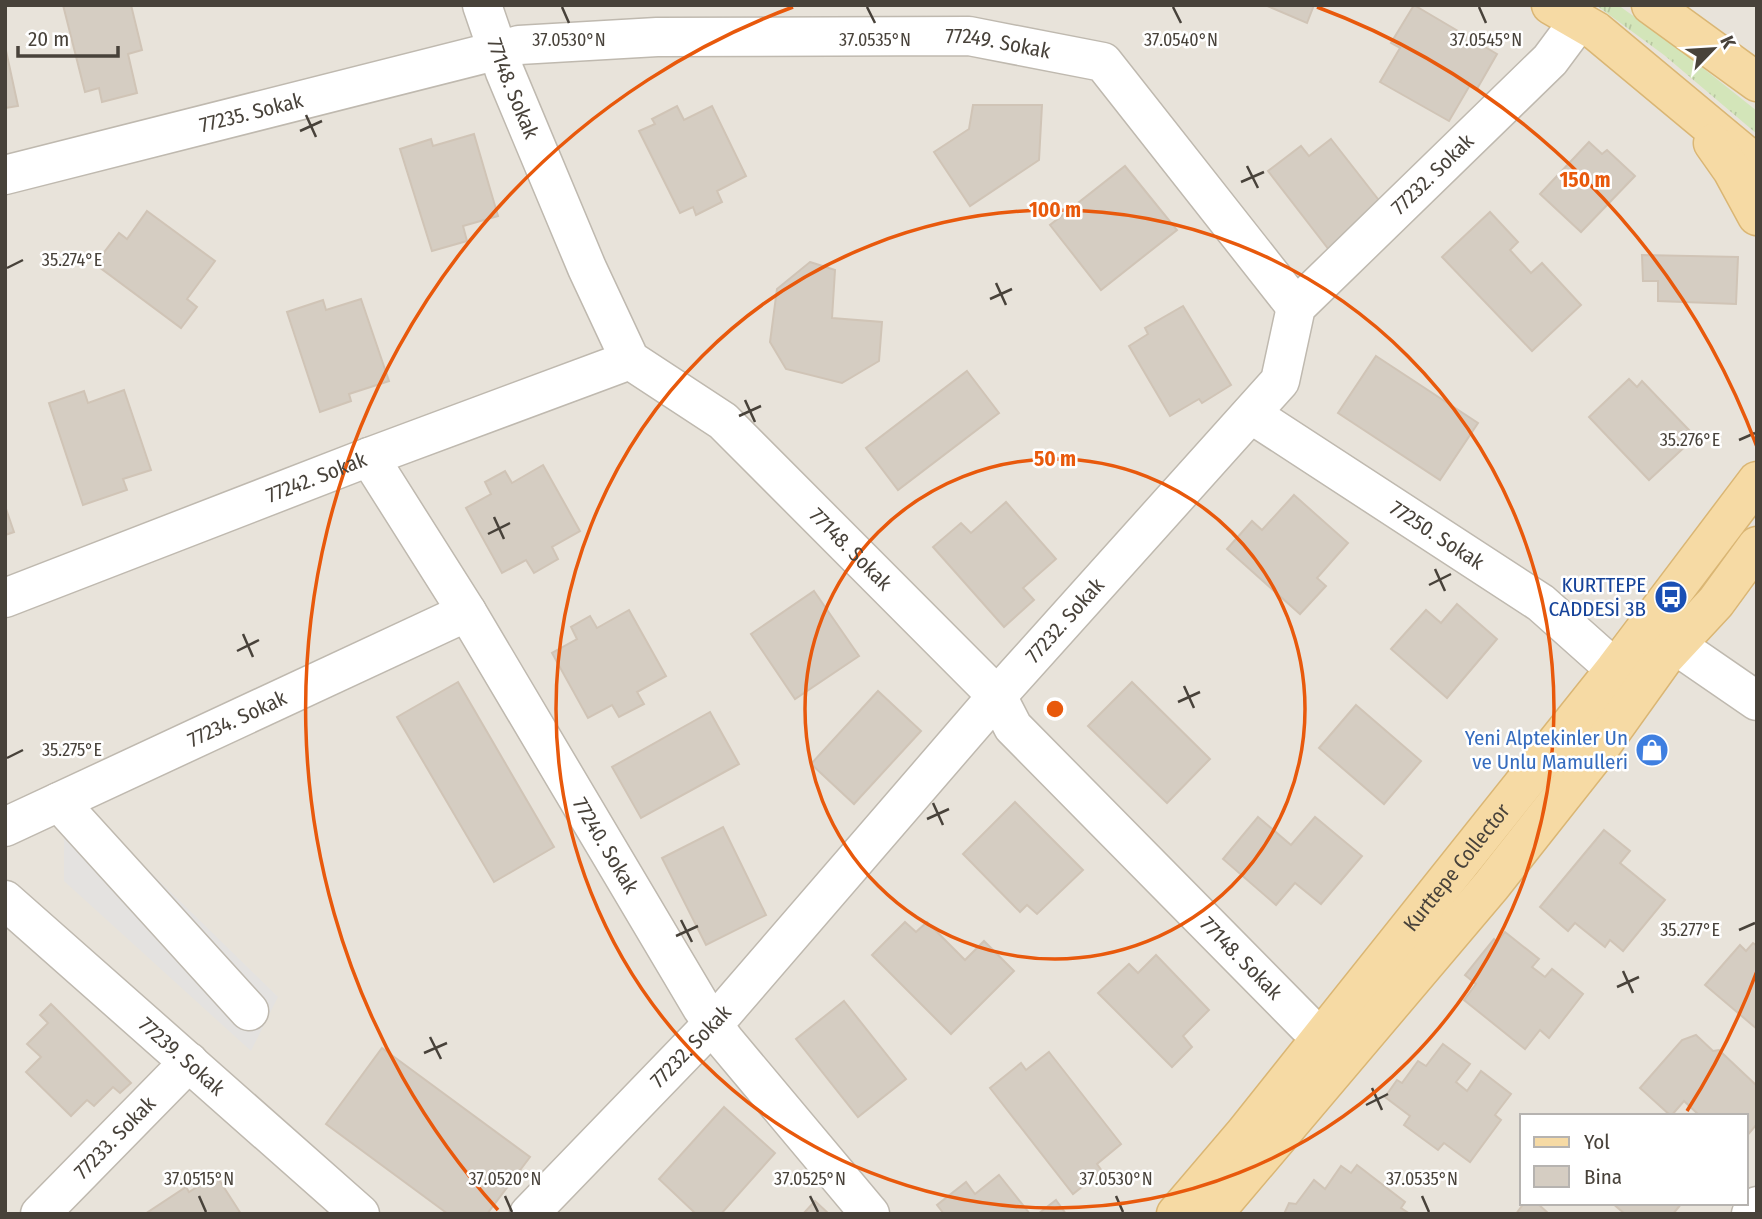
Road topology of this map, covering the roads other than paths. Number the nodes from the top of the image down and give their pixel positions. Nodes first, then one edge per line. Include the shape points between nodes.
1 (482, 5) edge
2 (1651, 5) edge
3 (1565, 13) edge
4 (497, 49) junction
5 (1757, 82) edge
6 (1689, 110) junction
7 (1757, 165) edge
8 (5, 175) edge
9 (1757, 216) edge
10 (1296, 307) junction
11 (630, 360) junction
12 (1251, 414) junction
13 (369, 457) junction
14 (1757, 481) edge
15 (1757, 546) edge
16 (5, 598) edge
17 (467, 612) junction
18 (1677, 646) junction
19 (1615, 669) junction
20 (996, 696) junction
21 (1757, 701) edge
22 (59, 803) junction
23 (5, 827) edge
24 (5, 900) edge
25 (249, 1011) dead end
26 (713, 1024) junction
27 (1321, 1035) junction
28 (189, 1062) junction
29 (1757, 1206) edge
30 (40, 1214) edge
31 (360, 1214) edge
32 (529, 1214) edge
33 (870, 1214) edge
34 (1176, 1214) edge
35 (1213, 1214) edge
36 (1751, 1214) edge

1 - 4 street, 77148. Sokak
2 - 5 main road
3 - 6 main road via 1596,31
3 - 10 street, 77232. Sokak via 1549,60
4 - 8 street, 77235. Sokak
4 - 10 street, 77249. Sokak via 657,37 969,36 1102,62
4 - 11 street, 77148. Sokak
6 - 7 main road
6 - 9 main road via 1732,170
10 - 12 street, 77232. Sokak via 1280,381
11 - 13 street, 77242. Sokak
11 - 20 street, 77148. Sokak via 723,421
12 - 19 street, 77250. Sokak via 1541,603
12 - 20 street, 77232. Sokak
13 - 16 street, 77242. Sokak
13 - 17 street, 77240. Sokak
14 - 19 main road, Kurttepe Collector
15 - 18 main road, Kurttepe Collector
17 - 22 street, 77234. Sokak
17 - 26 street, 77240. Sokak
18 - 21 street
18 - 35 main road, Kurttepe Collector via 1491,886
19 - 27 main road, Kurttepe Collector
20 - 26 street, 77232. Sokak
20 - 27 street, 77148. Sokak via 1011,724
22 - 23 street, 77234. Sokak
22 - 25 street
24 - 28 street, 77239. Sokak
26 - 32 street, 77232. Sokak
26 - 33 street, 77240. Sokak
27 - 34 main road, Kurttepe Collector
28 - 30 street, 77233. Sokak
28 - 31 street, 77239. Sokak
29 - 36 street

